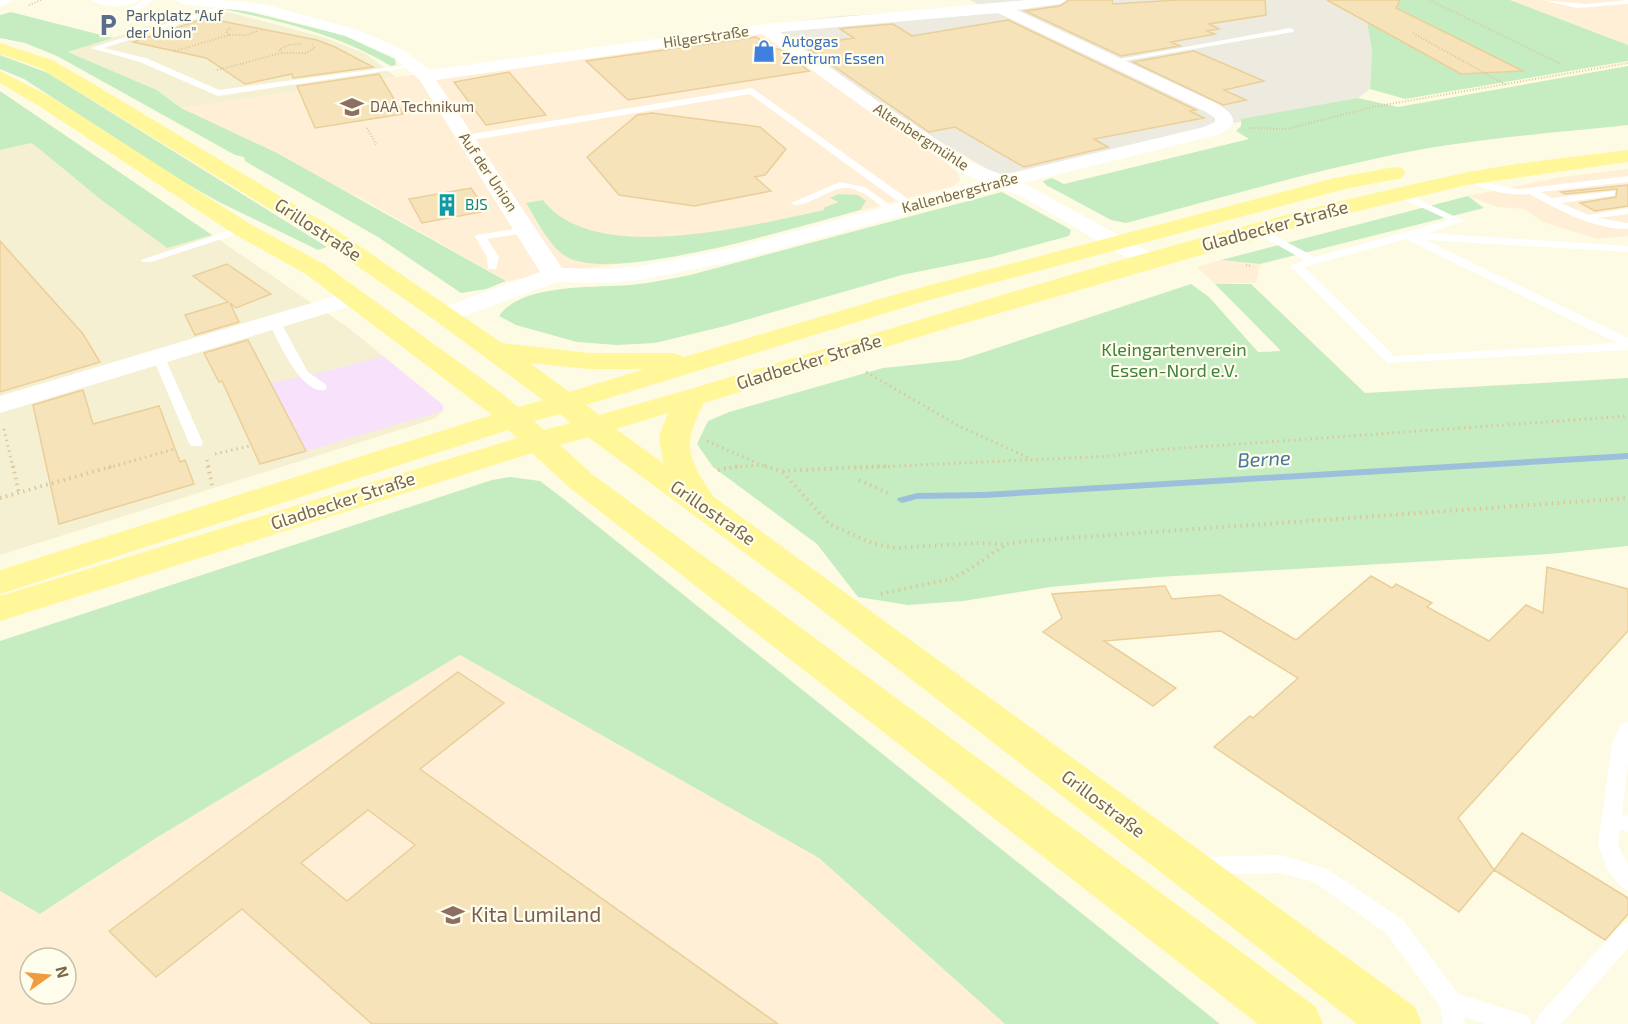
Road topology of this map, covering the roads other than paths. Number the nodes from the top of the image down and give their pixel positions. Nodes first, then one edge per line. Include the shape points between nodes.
1 (7, 0) edge
2 (98, 0) edge
3 (149, 0) edge
4 (182, 0) edge
5 (1060, 0) edge
6 (1545, 0) edge
7 (1628, 2) edge
8 (0, 3) edge
9 (134, 4) edge
10 (232, 4) junction
11 (1000, 8) junction
12 (765, 29) junction
13 (1290, 30) dead end
14 (0, 48) edge
15 (1112, 61) junction
16 (420, 71) junction
17 (0, 76) edge
18 (466, 138) junction
19 (1537, 148) dead end
20 (1628, 152) edge
21 (1480, 156) dead end
22 (1448, 162) dead end
23 (1415, 168) dead end
24 (841, 171) junction
25 (1467, 179) junction
26 (1628, 179) edge
27 (1001, 182) junction
28 (1593, 183) junction
29 (1531, 191) junction
30 (1401, 194) junction
31 (1550, 201) junction
32 (796, 202) dead end
33 (902, 209) junction
34 (1628, 212) edge
35 (1586, 217) junction
36 (1628, 226) edge
37 (242, 229) junction
38 (527, 230) junction
39 (1256, 230) junction
40 (1407, 235) junction
41 (1116, 243) junction
42 (1628, 249) edge
43 (147, 260) dead end
44 (1149, 261) junction
45 (1312, 261) junction
46 (492, 267) dead end
47 (554, 275) junction
48 (355, 297) junction
49 (445, 315) junction
50 (275, 322) junction
51 (1628, 345) edge
52 (494, 350) junction
53 (159, 358) junction
54 (699, 361) junction
55 (320, 387) dead end
56 (692, 397) junction
57 (565, 404) junction
58 (1, 415) edge
59 (514, 419) junction
60 (593, 427) junction
61 (539, 442) junction
62 (196, 443) road end
63 (706, 488) junction
64 (0, 582) edge
65 (0, 609) edge
66 (1628, 729) edge
67 (1619, 821) edge
68 (1184, 866) junction
69 (1628, 881) edge
70 (1628, 933) edge
71 (1453, 1013) edge
72 (1298, 1024) edge
73 (1397, 1024) edge
74 (1520, 1024) edge
75 (1546, 1024) edge

1 - 8 street
2 - 9 street
3 - 9 lane
4 - 10 street, Auf der Union
5 - 11 street, Hilgerstraße
6 - 7 lane via 1584,8
10 - 16 street, Auf der Union via 355,34 399,54
10 - 16 lane via 95,48 143,60 210,91 232,93
11 - 12 street, Hilgerstraße
11 - 15 street
12 - 16 street, Hilgerstraße
12 - 27 street, Altenbergmühle via 969,169
13 - 15 lane
14 - 49 main road, Grillostraße via 46,64 90,90 322,231
15 - 27 street, Kallenbergstraße via 1219,111 1224,116 1224,125
16 - 18 street, Auf der Union
17 - 37 main road, Grillostraße
18 - 24 lane via 752,91
18 - 38 street, Auf der Union
19 - 20 main road, Gladbecker Straße
20 - 25 main road, Gladbecker Straße
21 - 22 main road
23 - 41 main road, Gladbecker Straße
24 - 32 lane via 826,192
24 - 33 lane
24 - 33 lane via 860,189
25 - 29 lane via 1493,188
25 - 30 main road, Gladbecker Straße
26 - 28 lane
27 - 33 street, Kallenbergstraße
27 - 41 street, Altenbergmühle via 1028,192
28 - 29 lane
28 - 31 lane via 1615,195
29 - 31 lane
30 - 39 main road, Gladbecker Straße
30 - 40 lane via 1460,221
31 - 35 lane
33 - 47 street, Kallenbergstraße via 672,268 608,276
34 - 35 lane
35 - 36 lane
37 - 43 lane
37 - 48 main road, Grillostraße via 315,269
38 - 46 lane via 480,237 493,257
38 - 47 street, Auf der Union
39 - 44 main road, Gladbecker Straße
39 - 45 lane
40 - 42 lane
40 - 45 lane
40 - 51 lane
41 - 44 street, Altenbergmühle
41 - 54 main road, Gladbecker Straße via 913,297
44 - 56 main road, Gladbecker Straße
45 - 51 lane via 1296,266 1391,360
47 - 49 street, Kallenbergstraße
48 - 50 street
48 - 59 main road, Grillostraße
49 - 52 main road, Grillostraße
50 - 53 street
50 - 55 lane via 303,374
52 - 54 main road via 590,361
52 - 57 main road, Grillostraße
53 - 58 street
53 - 62 lane
54 - 57 main road, Gladbecker Straße
56 - 60 main road, Gladbecker Straße
56 - 63 main road via 675,433 674,444 683,473
57 - 59 main road, Gladbecker Straße
57 - 60 main road, Grillostraße
59 - 61 main road, Grillostraße
59 - 64 main road, Gladbecker Straße
60 - 61 main road, Gladbecker Straße
60 - 63 main road, Grillostraße via 630,455
61 - 65 main road, Gladbecker Straße
61 - 72 main road, Grillostraße via 581,481
63 - 68 main road, Grillostraße
66 - 67 lane via 1621,744
67 - 69 lane via 1608,845 1614,863
68 - 71 lane via 1280,864 1320,875 1394,926
68 - 73 main road, Grillostraße
70 - 75 lane
71 - 74 lane

